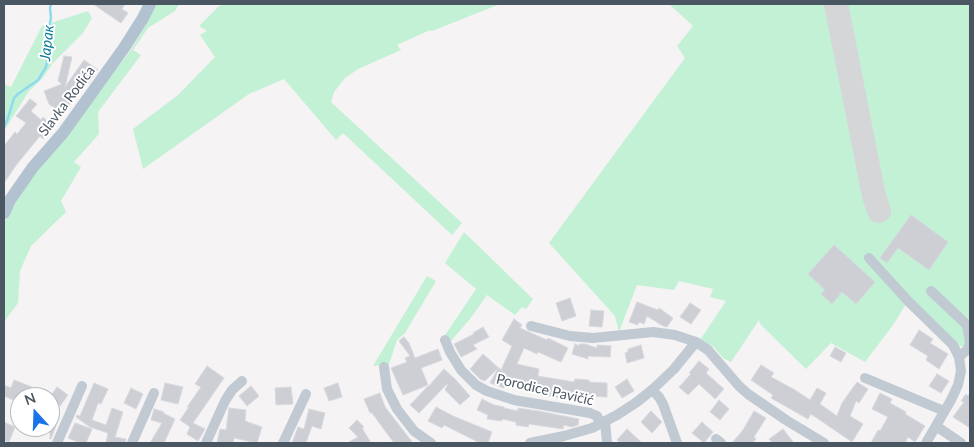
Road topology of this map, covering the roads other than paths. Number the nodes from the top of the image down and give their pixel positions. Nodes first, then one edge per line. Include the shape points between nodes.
1 (150, 4) edge
2 (4, 213) edge
3 (869, 258) dead end
4 (931, 291) dead end
5 (531, 326) dead end
6 (445, 340) dead end
7 (696, 342) junction
8 (965, 354) edge
9 (384, 367) dead end
10 (865, 378) dead end
11 (242, 381) dead end
12 (82, 386) dead end
13 (652, 390) junction
14 (154, 392) dead end
15 (306, 394) dead end
16 (944, 411) junction
17 (602, 422) junction
18 (936, 426) junction
19 (544, 442) edge
20 (56, 443) edge
21 (132, 443) edge
22 (206, 443) edge
23 (283, 443) edge
24 (431, 443) edge
25 (530, 443) edge
26 (607, 443) edge
27 (676, 443) edge
28 (824, 443) edge
29 (926, 443) edge
30 (961, 443) edge

1 - 2 main road, Slavka Rodića via 114,63 33,168
3 - 8 street via 908,301
4 - 8 street via 967,326 970,343
5 - 7 street via 570,336 593,338 653,332
6 - 17 street, Porodice Pavičić via 461,370 487,392 590,413
7 - 13 street
7 - 28 street via 708,350 748,394
8 - 16 street via 958,385
9 - 24 street via 387,389 396,409 414,431
10 - 16 street
11 - 22 street via 225,401
12 - 20 street
13 - 17 street
13 - 27 street via 663,404
14 - 21 street
15 - 23 street
16 - 18 street
17 - 19 street
17 - 26 street
18 - 29 street
18 - 30 street
19 - 25 street

